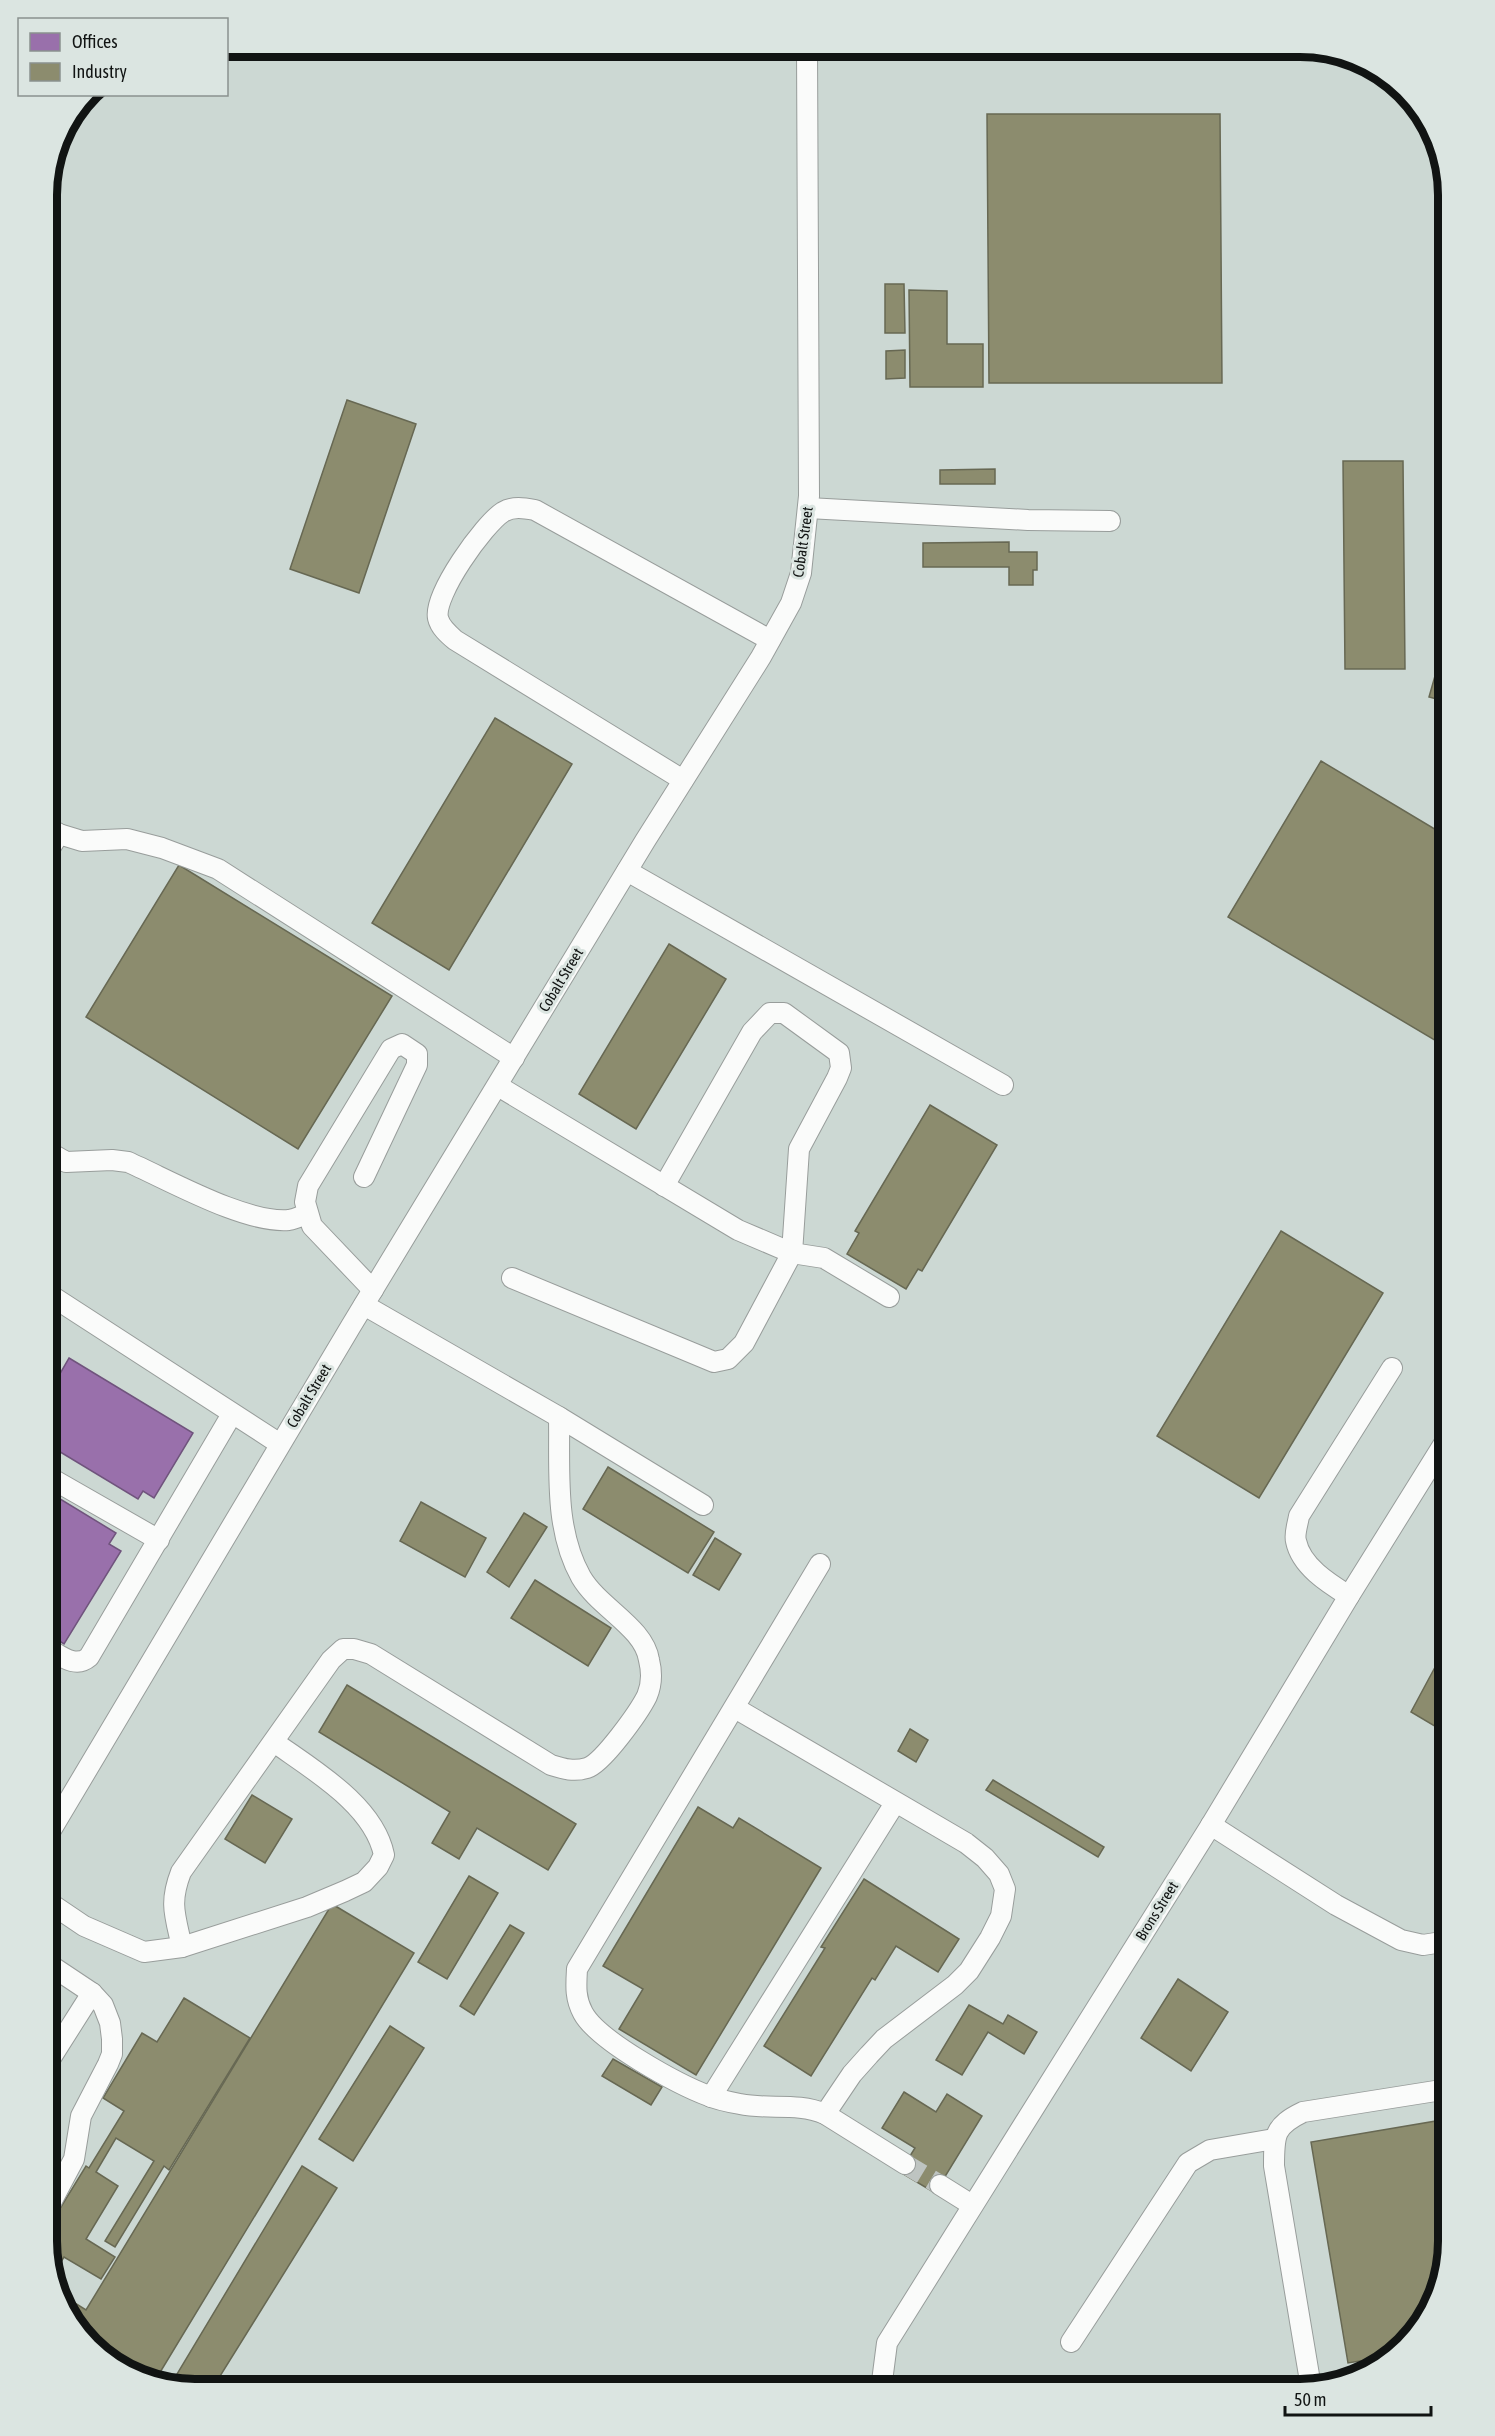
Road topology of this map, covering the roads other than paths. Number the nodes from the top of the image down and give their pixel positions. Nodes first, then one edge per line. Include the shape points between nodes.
1 (807, 57) edge
2 (808, 508) junction
3 (1110, 521) dead end
4 (770, 640) junction
5 (683, 780) junction
6 (57, 832) edge
7 (627, 871) junction
8 (514, 1058) junction
9 (1003, 1085) dead end
10 (498, 1086) junction
11 (57, 1157) edge
12 (363, 1177) dead end
13 (663, 1186) junction
14 (307, 1214) junction
15 (792, 1253) junction
16 (512, 1278) dead end
17 (889, 1297) dead end
18 (368, 1298) junction
19 (57, 1300) edge
20 (1392, 1368) dead end
21 (232, 1414) junction
22 (559, 1417) junction
23 (280, 1444) junction
24 (1438, 1454) edge
25 (57, 1482) edge
26 (703, 1505) dead end
27 (159, 1540) junction
28 (820, 1564) dead end
29 (1349, 1596) junction
30 (57, 1653) edge
31 (735, 1708) junction
32 (274, 1742) junction
33 (895, 1803) junction
34 (57, 1819) edge
35 (1211, 1825) junction
36 (57, 1908) edge
37 (1438, 1943) edge
38 (182, 1947) junction
39 (57, 1970) edge
40 (92, 1993) junction
41 (57, 2047) edge
42 (1438, 2091) edge
43 (711, 2097) junction
44 (825, 2114) junction
45 (1274, 2139) junction
46 (905, 2164) tunnel mouth
47 (940, 2185) tunnel mouth
48 (57, 2191) edge
49 (972, 2205) junction
50 (1071, 2342) dead end
51 (1310, 2378) edge
52 (882, 2379) edge

1 - 2 street, Cobalt Street
2 - 3 street
2 - 4 street, Cobalt Street via 801,573 791,603
4 - 5 street, Cobalt Street
4 - 5 street via 535,510 520,507 505,511 490,522 449,582 439,601 438,617 443,629 455,640
5 - 7 street, Cobalt Street
6 - 8 street via 82,841 127,838 218,870
7 - 8 street, Cobalt Street
7 - 9 street
8 - 10 street, Cobalt Street
10 - 13 street
10 - 18 street, Cobalt Street
11 - 14 street via 66,1162 128,1162 233,1210 290,1220
12 - 14 street via 417,1065 417,1054 402,1044 391,1049 308,1186
13 - 15 street via 738,1230
13 - 15 street via 752,1032 770,1013 784,1013 834,1049 841,1068 799,1149
14 - 18 street
15 - 16 street via 744,1343 728,1359 714,1362
15 - 17 street via 824,1258
18 - 22 street
18 - 23 street, Cobalt Street
19 - 21 street
20 - 29 street via 1299,1516 1295,1539 1304,1560 1325,1581
21 - 23 street
21 - 27 street
22 - 26 street
22 - 32 street via 561,1517 569,1548 581,1577 597,1598 638,1634 649,1657 652,1680 647,1696 606,1754 588,1768 570,1771 551,1765 371,1654 354,1649 338,1652
23 - 34 street, Cobalt Street
24 - 29 street, Brons Street
25 - 27 street
27 - 30 street via 89,1657 74,1662
28 - 31 street
29 - 35 street, Brons Street
31 - 33 street
31 - 43 street via 577,1969 575,1993 584,2015 599,2031 642,2061
32 - 38 street via 181,1872 173,1903
32 - 38 street via 330,1782 361,1811 376,1830 384,1855 364,1882 345,1891
33 - 43 street
33 - 44 street via 985,1858 999,1874 1005,1889 1003,1908 969,1971 884,2039 852,2074
35 - 37 street via 1336,1905 1401,1940 1423,1945
35 - 49 street, Brons Street
36 - 38 street via 84,1926 144,1952
39 - 40 street
40 - 41 street
40 - 48 street via 103,2005 110,2023 112,2054 81,2116 74,2159
42 - 45 street via 1304,2112 1287,2120
43 - 44 street via 743,2105 801,2106
44 - 46 street
45 - 50 street via 1210,2150 1188,2163
45 - 51 street via 1274,2166
47 - 49 street
49 - 52 street, Brons Street via 887,2343

